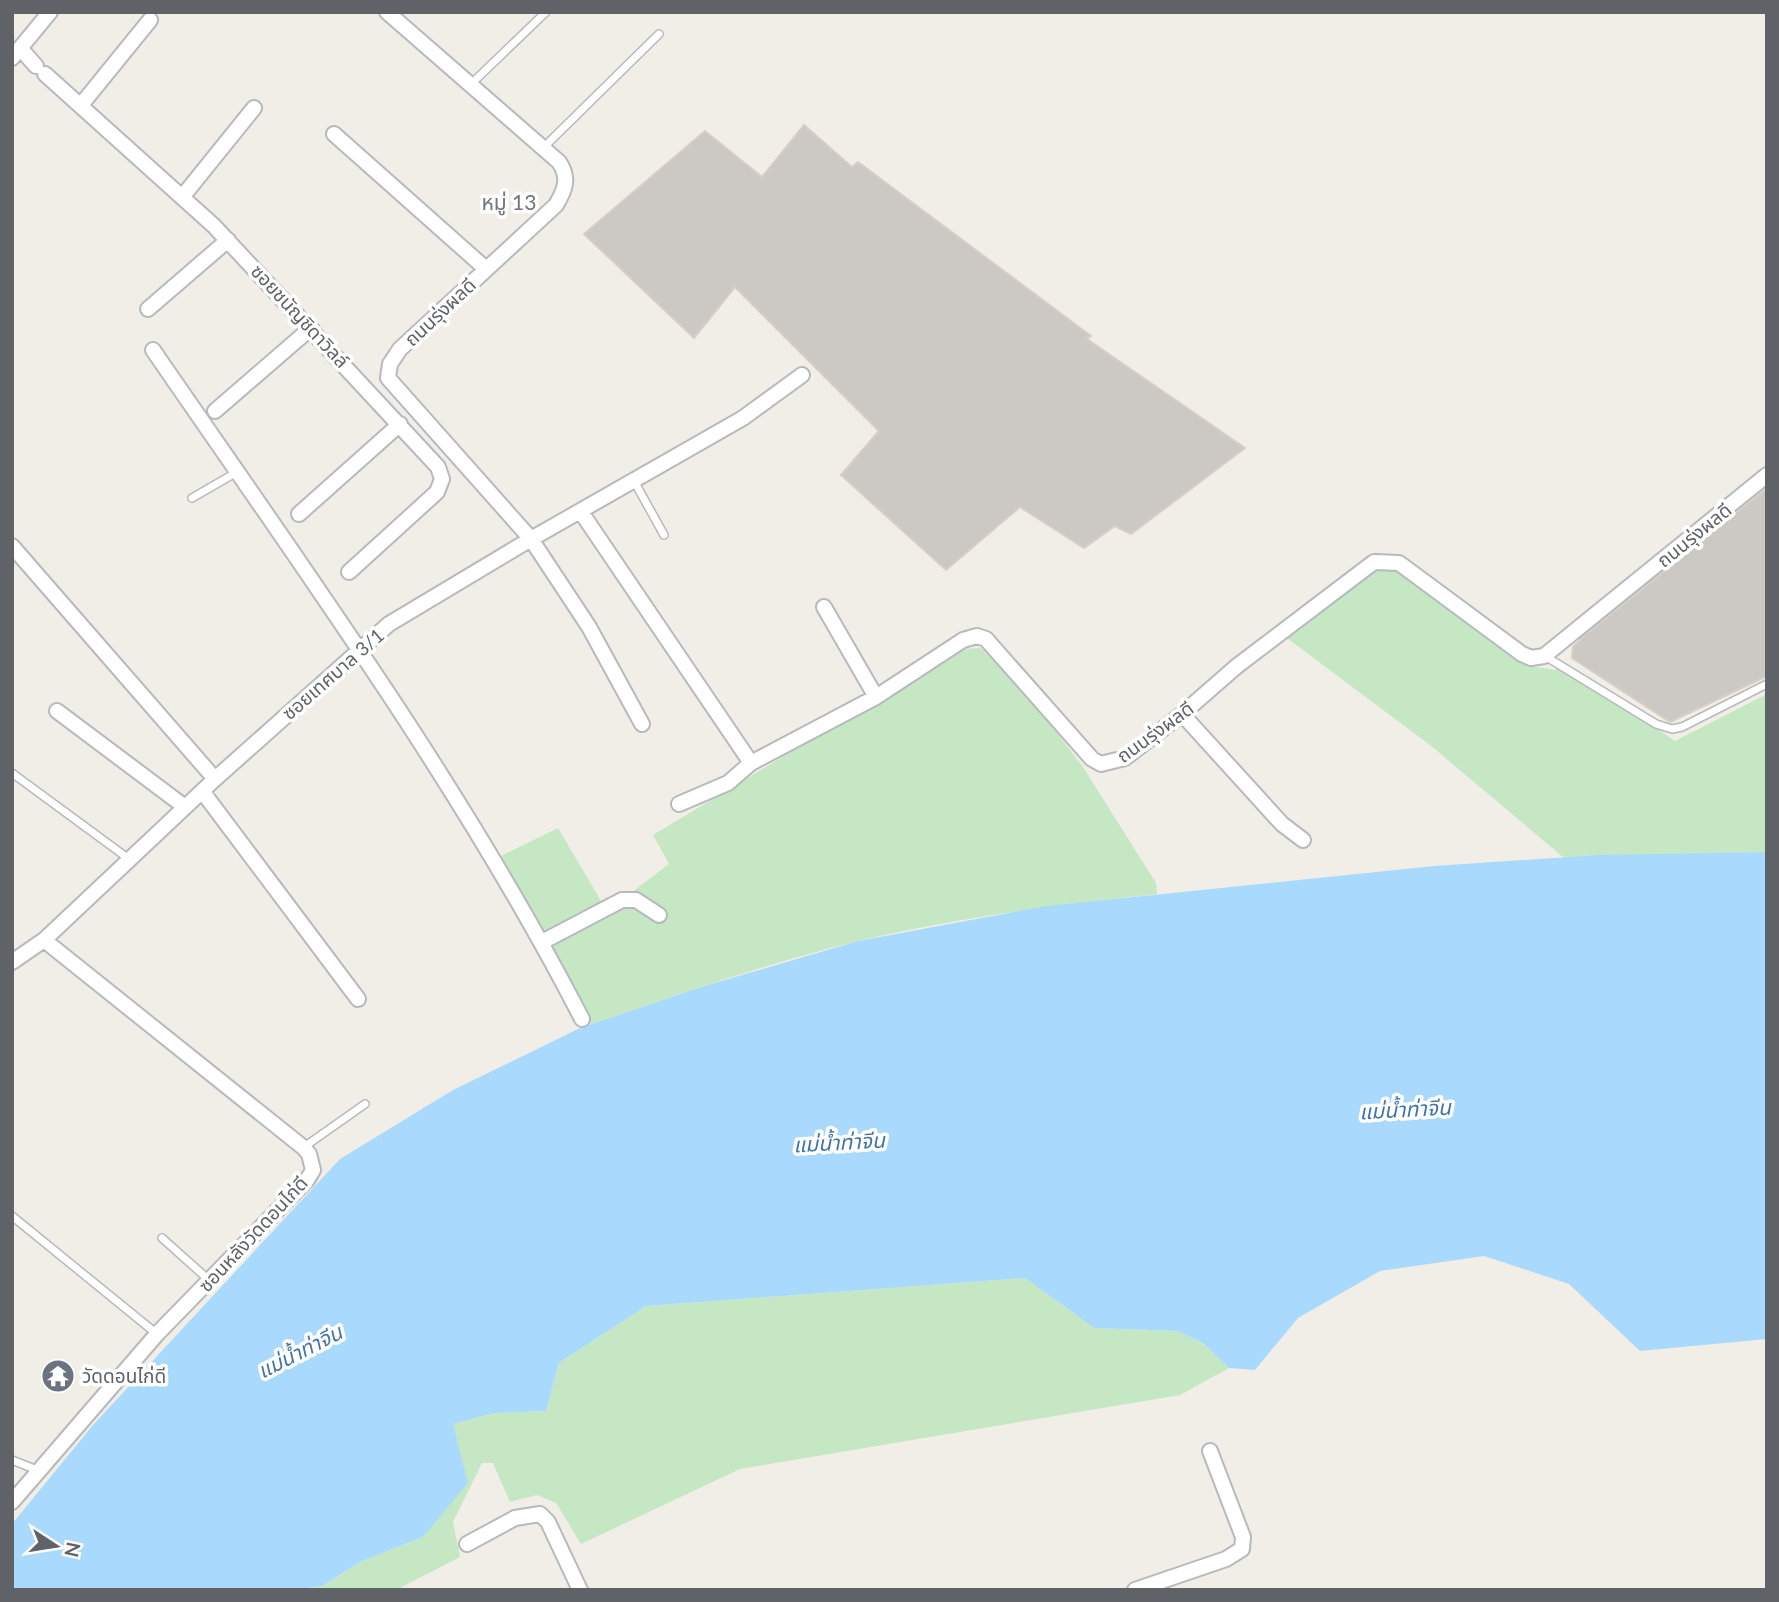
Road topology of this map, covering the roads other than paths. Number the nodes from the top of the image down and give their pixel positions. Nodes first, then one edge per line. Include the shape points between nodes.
1 (50, 12) edge
2 (387, 12) edge
3 (545, 12) edge
4 (150, 20) dead end
5 (659, 34) dead end
6 (15, 49) edge
7 (470, 85) junction
8 (80, 105) junction
9 (254, 108) dead end
10 (334, 134) dead end
11 (543, 148) junction
12 (183, 196) junction
13 (229, 240) junction
14 (486, 270) junction
15 (148, 309) dead end
16 (312, 328) junction
17 (153, 350) dead end
18 (802, 375) dead end
19 (215, 411) dead end
20 (400, 424) junction
21 (237, 472) junction
22 (1767, 475) edge
23 (634, 481) junction
24 (192, 498) dead end
25 (581, 512) junction
26 (299, 514) dead end
27 (664, 535) dead end
28 (531, 539) junction
29 (12, 546) edge
30 (349, 572) dead end
31 (824, 607) dead end
32 (358, 649) junction
33 (1544, 656) junction
34 (1767, 684) edge
35 (876, 696) junction
36 (57, 711) dead end
37 (1182, 714) junction
38 (642, 724) dead end
39 (751, 763) junction
40 (12, 773) edge
41 (215, 779) junction
42 (202, 791) junction
43 (679, 804) dead end
44 (185, 807) junction
45 (1303, 840) dead end
46 (130, 860) junction
47 (659, 915) dead end
48 (44, 940) junction
49 (542, 942) junction
50 (12, 962) edge
51 (358, 999) dead end
52 (582, 1019) dead end
53 (365, 1104) dead end
54 (304, 1148) junction
55 (12, 1216) edge
56 (162, 1238) dead end
57 (210, 1280) junction
58 (157, 1335) junction
59 (1210, 1451) dead end
60 (12, 1460) edge
61 (37, 1470) junction
62 (12, 1503) edge
63 (467, 1544) dead end
64 (580, 1590) edge
65 (1135, 1590) edge

1 - 6 street
2 - 7 street, ถนนรุ่งผลดี
3 - 7 lane
4 - 8 street
5 - 11 lane
6 - 8 street, ซอยชนัญชิดาวิลล์
7 - 11 street, ถนนรุ่งผลดี
8 - 12 street, ซอยชนัญชิดาวิลล์
9 - 12 street
10 - 14 street
11 - 14 street, ถนนรุ่งผลดี via 565,171 564,193
12 - 13 street, ซอยชนัญชิดาวิลล์
13 - 15 street
13 - 16 street, ซอยชนัญชิดาวิลล์
14 - 28 street, ถนนรุ่งผลดี via 400,349 390,364 388,379
16 - 19 street
16 - 20 street, ซอยชนัญชิดาวิลล์
17 - 21 street
18 - 23 street, ซอยเทศบาล 3/1 via 743,418
20 - 26 street
20 - 30 street, ซอยชนัญชิดาวิลล์ via 438,467 442,485
21 - 24 lane
21 - 32 street
22 - 33 street, ถนนรุ่งผลดี
23 - 25 street, ซอยเทศบาล 3/1
23 - 27 lane
25 - 28 street, ซอยเทศบาล 3/1
25 - 39 street
28 - 32 street, ซอยเทศบาล 3/1 via 389,624
28 - 38 street, ถนนรุ่งผลดี via 589,627
29 - 41 street
31 - 35 street
32 - 41 street, ซอยเทศบาล 3/1
32 - 49 street
33 - 34 lane via 1656,724 1672,729
33 - 37 street, ถนนรุ่งผลดี via 1522,654 1405,566 1379,561 1237,666
35 - 37 street, ถนนรุ่งผลดี via 963,640 977,636 986,639 1097,763 1120,761
35 - 39 street, ถนนรุ่งผลดี
36 - 44 street
37 - 45 street via 1282,824
39 - 43 street, ถนนรุ่งผลดี via 728,783
40 - 46 lane
41 - 42 street, ซอยเทศบาล 3/1
42 - 44 street, ซอยเทศบาล 3/1
42 - 51 street
44 - 46 street, ซอยเทศบาล 3/1
46 - 48 street, ซอยเทศบาล 3/1
47 - 49 street via 636,900 622,900
48 - 50 street, ซอยเทศบาล 3/1
48 - 54 street, ซอนหลังวัดดอนไก่ดี
49 - 52 street
53 - 54 lane
54 - 57 street, ซอนหลังวัดดอนไก่ดี via 313,1170 307,1180
55 - 58 lane
56 - 57 lane
57 - 58 street, ซอนหลังวัดดอนไก่ดี
58 - 61 street, ซอนหลังวัดดอนไก่ดี
59 - 65 street via 1243,1537 1242,1549 1226,1559
60 - 61 lane
61 - 62 street, ซอนหลังวัดดอนไก่ดี
63 - 64 street via 515,1518 540,1514

